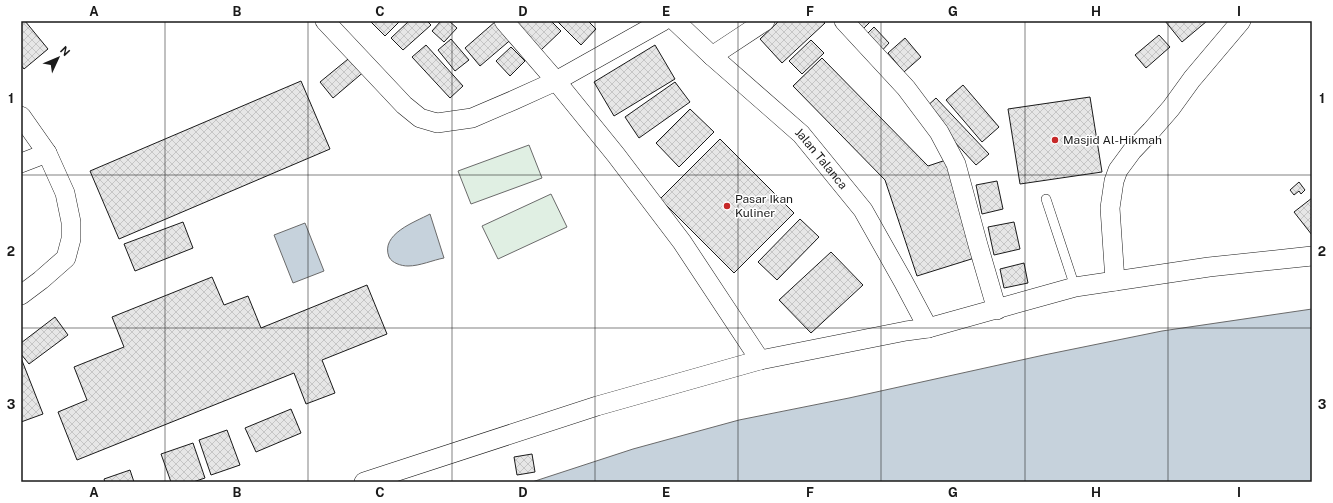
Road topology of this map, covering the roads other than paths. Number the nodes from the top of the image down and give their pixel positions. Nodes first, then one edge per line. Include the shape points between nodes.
1 (325, 21) edge
2 (504, 21) edge
3 (663, 21) edge
4 (675, 21) edge
5 (765, 21) edge
6 (844, 21) edge
7 (1241, 21) edge
8 (712, 56) junction
9 (556, 81) junction
10 (21, 116) edge
11 (47, 153) junction
12 (21, 163) edge
13 (1046, 199) dead end
14 (1312, 256) edge
15 (1115, 281) junction
16 (1075, 287) junction
17 (21, 295) edge
18 (997, 310) junction
19 (928, 328) junction
20 (760, 360) junction
21 (364, 482) edge

1 - 9 street via 404,106 420,118 437,123 472,118
2 - 9 street
3 - 9 street
4 - 8 street, Jalan Talanca
5 - 8 street
6 - 18 street via 906,88 939,132 956,164
7 - 15 street via 1118,170 1110,208
8 - 19 street, Jalan Talanca via 801,134 863,210
9 - 20 street via 682,242
10 - 11 street
11 - 12 street
11 - 17 street via 65,193 71,222 71,240 66,258
13 - 16 lane
14 - 15 street via 1209,267
15 - 16 street
16 - 18 street
18 - 19 street
19 - 20 street
20 - 21 street via 597,406

